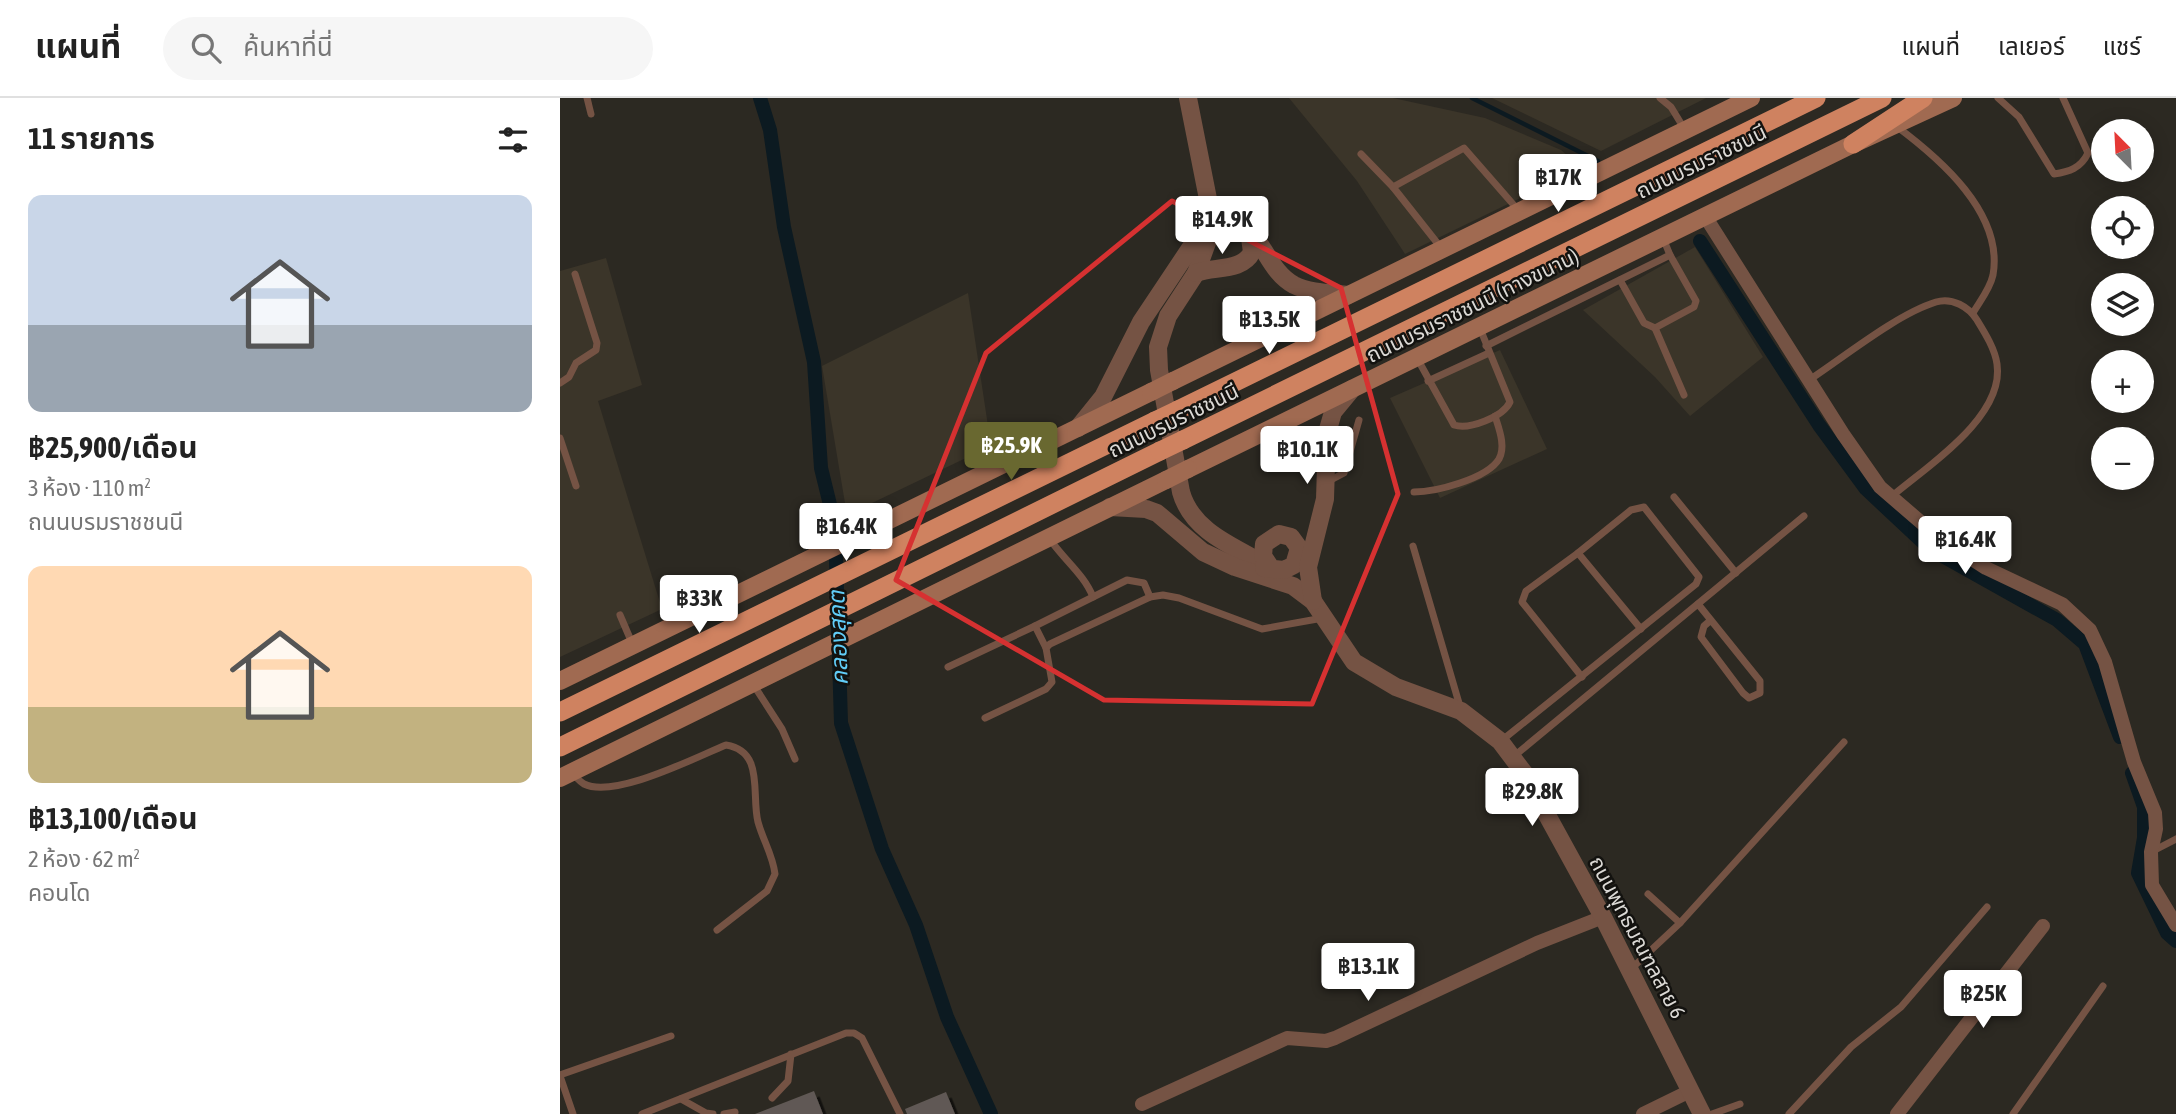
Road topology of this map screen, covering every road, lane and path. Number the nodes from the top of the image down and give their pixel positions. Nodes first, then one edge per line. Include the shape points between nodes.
1 (587, 98) edge
2 (1188, 98) edge
3 (1660, 98) edge
4 (1751, 98) edge
5 (1804, 98) edge
6 (1816, 98) edge
7 (1882, 98) edge
8 (1923, 98) edge
9 (1953, 98) edge
10 (2063, 98) edge
11 (2002, 99) edge
12 (591, 114) dead end
13 (1896, 126) junction
14 (1753, 129) junction
15 (1685, 130) junction
16 (1853, 144) junction
17 (1361, 153) dead end
18 (1393, 187) junction
19 (1209, 204) junction
20 (1519, 211) junction
21 (1706, 216) junction
22 (1241, 225) junction
23 (1663, 237) junction
24 (1195, 242) junction
25 (1442, 249) junction
26 (1670, 255) junction
27 (1196, 273) junction
28 (575, 274) dead end
29 (1620, 280) junction
30 (1348, 295) junction
31 (1972, 313) junction
32 (1479, 327) junction
33 (1655, 328) junction
34 (1487, 350) junction
35 (1417, 357) junction
36 (1809, 380) junction
37 (1428, 381) junction
38 (560, 383) edge
39 (1352, 389) junction
40 (1684, 395) dead end
41 (1495, 416) junction
42 (1359, 421) dead end
43 (1078, 428) junction
44 (560, 438) edge
45 (1327, 482) junction
46 (576, 486) dead end
47 (1413, 492) dead end
48 (1674, 497) dead end
49 (1891, 497) junction
50 (1110, 507) junction
51 (1804, 516) dead end
52 (1315, 535) junction
53 (1049, 538) junction
54 (1413, 546) dead end
55 (1578, 553) junction
56 (1299, 554) junction
57 (1235, 567) junction
58 (1270, 567) junction
59 (1736, 573) junction
60 (1293, 586) junction
61 (1093, 597) junction
62 (1150, 597) junction
63 (1313, 601) junction
64 (1698, 604) junction
65 (620, 615) dead end
66 (1324, 617) junction
67 (1711, 620) junction
68 (1035, 626) junction
69 (1641, 629) junction
70 (633, 645) junction
71 (1046, 648) junction
72 (948, 667) dead end
73 (1582, 677) junction
74 (560, 681) edge
75 (753, 683) junction
76 (1461, 710) junction
77 (560, 712) edge
78 (985, 718) dead end
79 (1500, 741) junction
80 (1844, 743) dead end
81 (560, 747) edge
82 (1513, 757) junction
83 (795, 759) dead end
84 (566, 775) edge
85 (2176, 839) edge
86 (2151, 852) junction
87 (1648, 894) dead end
88 (1987, 907) dead end
89 (1603, 917) junction
90 (1680, 923) junction
91 (2176, 925) edge
92 (2043, 926) dead end
93 (718, 930) dead end
94 (1631, 970) junction
95 (2104, 986) dead end
96 (671, 1036) dead end
97 (791, 1055) junction
98 (560, 1075) edge
99 (1690, 1091) junction
100 (681, 1098) junction
101 (772, 1098) dead end
102 (1142, 1104) dead end
103 (1740, 1104) dead end
104 (735, 1112) dead end
105 (573, 1114) edge
106 (642, 1114) edge
107 (713, 1114) edge
108 (724, 1114) edge
109 (900, 1114) edge
110 (1643, 1114) edge
111 (1702, 1114) edge
112 (1712, 1114) edge
113 (1789, 1114) edge
114 (1897, 1114) edge
115 (2013, 1114) edge

1 - 12 lane
2 - 19 street
3 - 15 lane
4 - 15 main road
5 - 14 highway
6 - 14 highway, ถนนบรมราชชนนี
7 - 81 highway, ถนนบรมราชชนนี, bridge
8 - 16 highway
9 - 13 main road, ถนนบรมราชชนนี (ทางขนาน)
10 - 11 lane via 2088,153 2084,163 2054,174 2019,117
13 - 16 main road, ถนนบรมราชชนนี (ทางขนาน)
13 - 31 lane via 1964,184 1984,225 1991,245 1992,276
14 - 77 highway, ถนนบรมราชชนนี, bridge
15 - 20 main road
16 - 21 main road, ถนนบรมราชชนนี (ทางขนาน)
17 - 18 lane
18 - 20 lane via 1464,148
18 - 25 lane
19 - 22 street
19 - 24 street
20 - 25 main road
21 - 23 main road, ถนนบรมราชชนนี (ทางขนาน)
21 - 36 street
22 - 24 street via 1215,222
22 - 27 street via 1226,224 1211,232
22 - 27 street via 1252,252 1245,261
22 - 30 street via 1288,281 1307,290
23 - 26 lane
23 - 32 main road, ถนนบรมราชชนนี (ทางขนาน)
24 - 43 street via 1141,323 1103,397
25 - 30 main road
26 - 29 lane
26 - 33 lane via 1696,302
27 - 58 street via 1168,316 1158,347 1181,492 1186,508 1202,528
28 - 38 lane via 596,351 576,363
29 - 33 lane via 1644,323
29 - 34 lane
30 - 43 main road, bridge
31 - 36 lane via 1956,303 1938,301
31 - 49 lane via 1997,365 1985,412
32 - 34 lane
32 - 35 main road, ถนนบรมราชชนนี (ทางขนาน)
33 - 40 lane
34 - 37 lane
34 - 41 lane via 1510,402
35 - 37 lane
35 - 39 main road, ถนนบรมราชชนนี (ทางขนาน)
36 - 49 street via 1861,461
37 - 41 lane via 1454,425
39 - 45 street, ถนนพุทธมณฑลสาย 6 via 1329,422
39 - 50 main road, ถนนบรมราชชนนี (ทางขนาน), bridge
41 - 47 lane via 1502,444 1498,460 1440,490
42 - 45 lane via 1344,474
43 - 70 main road
44 - 46 lane
45 - 52 street, ถนนพุทธมณฑลสาย 6
48 - 59 lane
49 - 86 street via 1938,537 1986,568 2062,604 2090,630 2155,813
50 - 53 main road, ถนนบรมราชชนนี (ทางขนาน)
50 - 57 street, ถนนพุทธมณฑลสาย 6 via 1157,513 1203,552
51 - 59 lane
52 - 56 street
52 - 63 street, ถนนพุทธมณฑลสาย 6 via 1308,567
53 - 61 lane via 1084,578
53 - 75 main road, ถนนบรมราชชนนี (ทางขนาน)
54 - 76 lane
55 - 69 lane
55 - 69 lane via 1631,510 1644,507 1696,569 1696,584
55 - 73 lane via 1522,597
56 - 58 street via 1290,568
56 - 58 street via 1292,537 1273,536 1262,550
57 - 58 street
57 - 60 street, ถนนพุทธมณฑลสาย 6
58 - 60 street
59 - 64 lane
60 - 63 street, ถนนพุทธมณฑลสาย 6
61 - 62 lane via 1136,579 1144,583
61 - 68 lane
62 - 66 lane via 1179,598 1262,629
62 - 71 lane
63 - 66 street, ถนนพุทธมณฑลสาย 6
64 - 67 lane
64 - 82 lane
65 - 70 lane
66 - 76 street, ถนนพุทธมณฑลสาย 6 via 1354,662 1373,676
67 - 67 lane via 1760,681 1760,693 1754,697 1743,693 1702,636 1701,630
68 - 71 lane
68 - 72 lane
69 - 73 lane
70 - 74 main road
71 - 78 lane via 1052,682 1046,689
73 - 79 lane
75 - 83 lane
75 - 84 main road, ถนนบรมราชชนนี (ทางขนาน)
76 - 79 street, ถนนพุทธมณฑลสาย 6
79 - 82 street, ถนนพุทธมณฑลสาย 6
80 - 90 lane
82 - 89 street, ถนนพุทธมณฑลสาย 6
84 - 93 lane via 605,788 726,745 736,746 746,755 755,773 759,823 775,874 767,891
85 - 86 lane
86 - 91 street via 2152,885
87 - 90 lane
88 - 113 lane via 1901,1007 1851,1047
89 - 94 street, ถนนพุทธมณฑลสาย 6
89 - 102 street via 1335,1038 1287,1038
90 - 94 lane
92 - 114 street
94 - 99 street, ถนนพุทธมณฑลสาย 6
95 - 115 lane
96 - 98 lane
97 - 100 lane
97 - 101 lane via 788,1081
97 - 109 lane via 854,1032 862,1038
98 - 105 lane
99 - 110 street
99 - 111 street, ถนนพุทธมณฑลสาย 6
100 - 106 lane
100 - 107 lane
103 - 112 lane
104 - 108 lane

